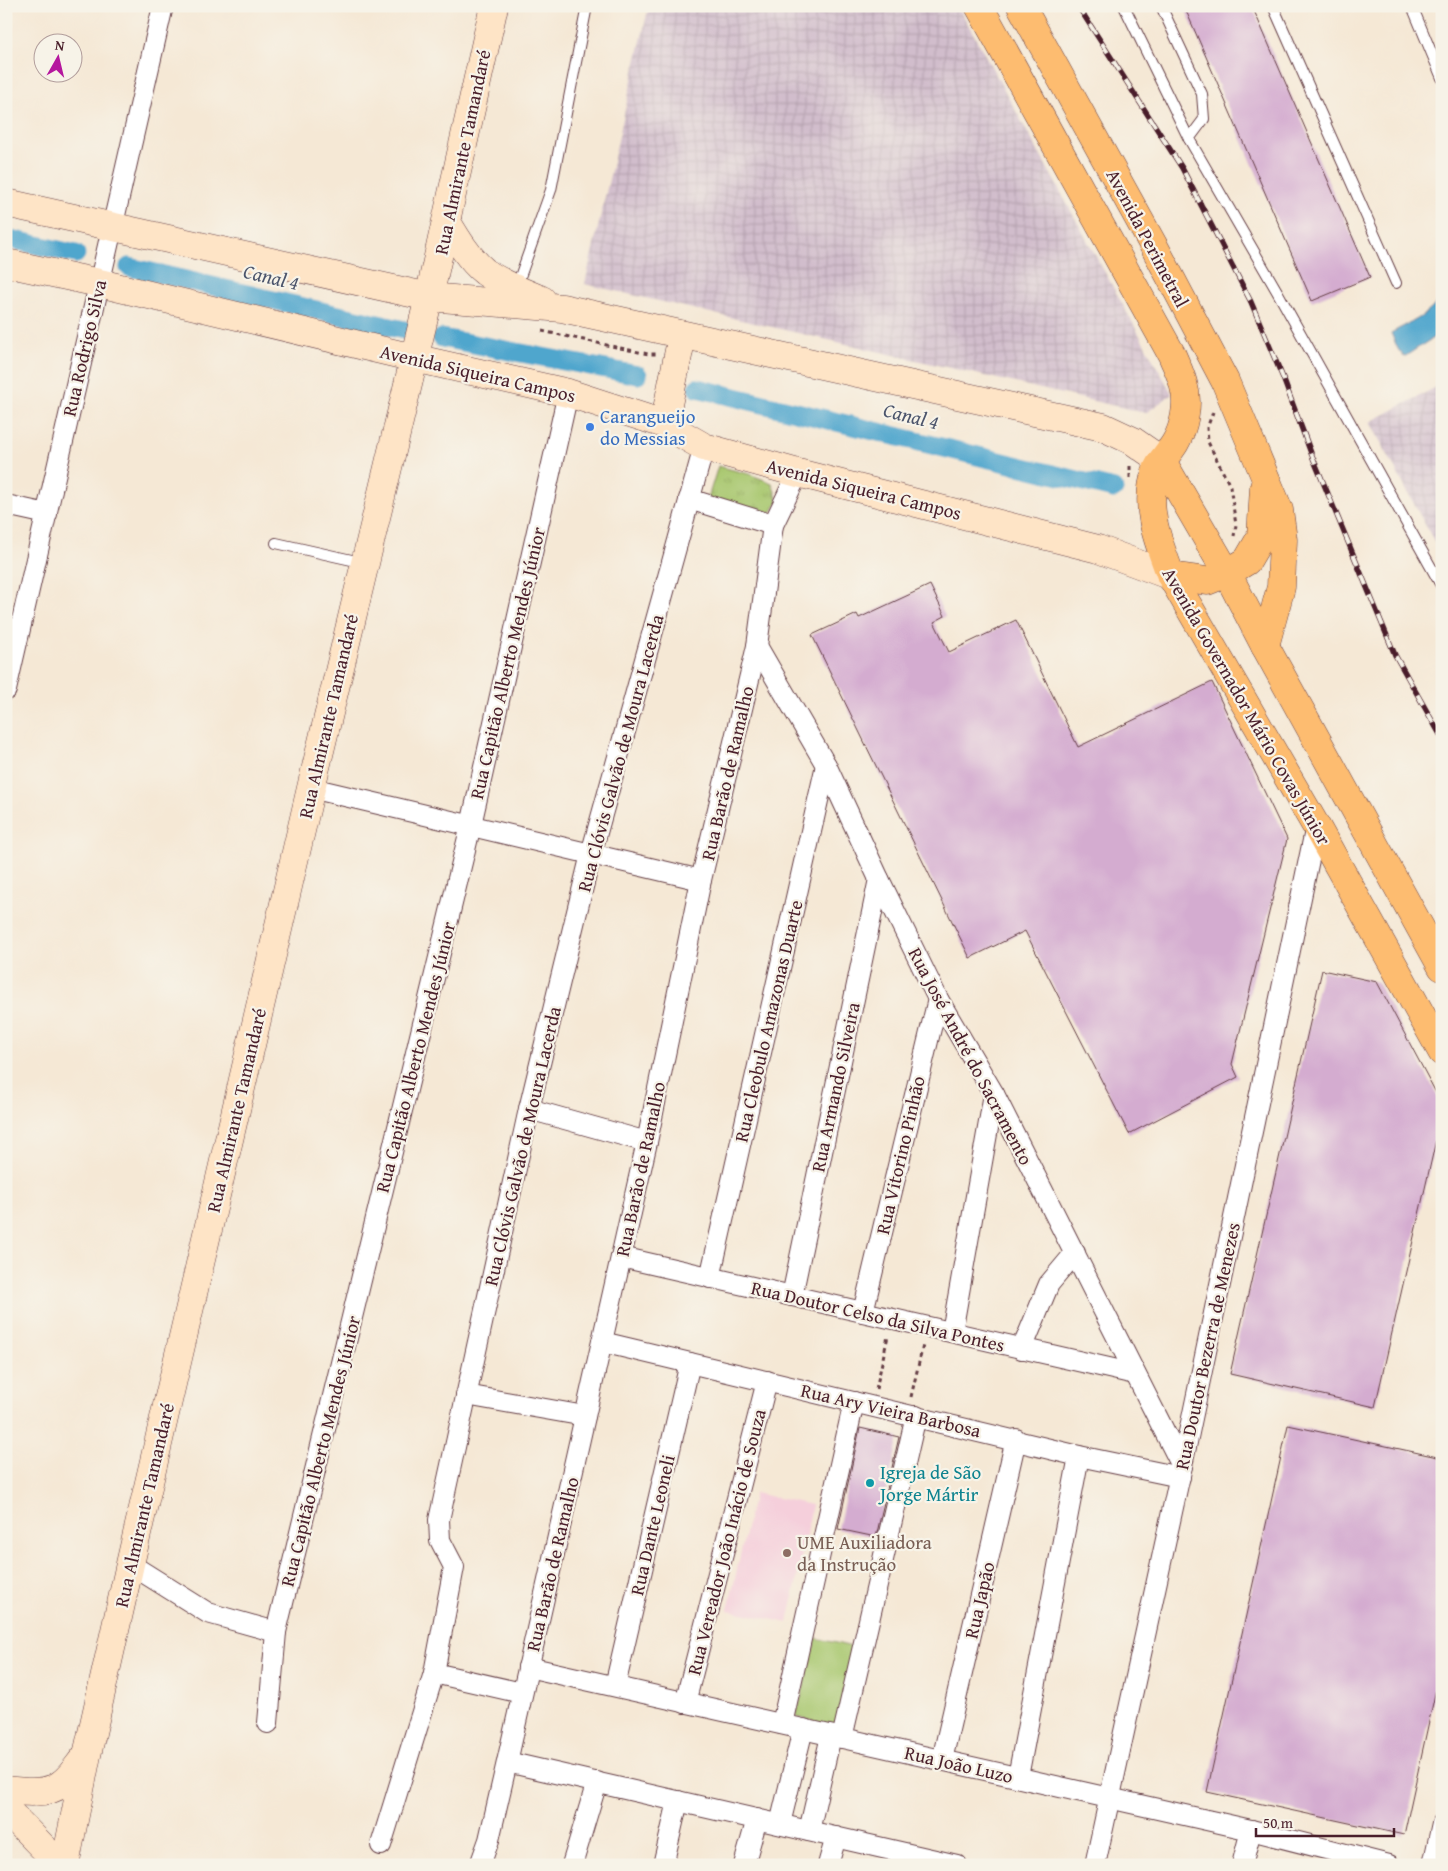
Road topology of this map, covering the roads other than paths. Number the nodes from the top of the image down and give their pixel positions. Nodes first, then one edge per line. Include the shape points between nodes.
1 (163, 6) edge
2 (494, 6) edge
3 (587, 6) edge
4 (978, 6) edge
5 (1021, 6) edge
6 (1124, 6) edge
7 (1161, 6) edge
8 (1274, 6) edge
9 (1412, 6) edge
10 (1442, 78) edge
11 (1189, 139) junction
12 (6, 203) edge
13 (447, 222) junction
14 (111, 230) junction
15 (6, 263) edge
16 (100, 279) junction
17 (1396, 282) dead end
18 (516, 289) junction
19 (428, 301) junction
20 (562, 308) junction
21 (680, 344) junction
22 (416, 353) junction
23 (568, 392) junction
24 (666, 417) junction
25 (704, 447) junction
26 (1162, 462) junction
27 (798, 473) junction
28 (1264, 474) junction
29 (689, 499) junction
30 (6, 505) edge
31 (46, 514) junction
32 (773, 524) junction
33 (276, 543) dead end
34 (365, 563) junction
35 (1227, 573) junction
36 (1171, 576) junction
37 (1442, 588) edge
38 (757, 646) junction
39 (1265, 646) junction
40 (6, 690) edge
41 (826, 765) junction
42 (311, 788) junction
43 (471, 825) junction
44 (1316, 826) junction
45 (590, 854) junction
46 (879, 879) junction
47 (701, 880) junction
48 (1442, 966) edge
49 (938, 999) junction
50 (1442, 1052) edge
51 (994, 1094) junction
52 (529, 1109) junction
53 (647, 1142) junction
54 (1074, 1253) junction
55 (621, 1257) junction
56 (710, 1278) junction
57 (792, 1296) junction
58 (863, 1312) junction
59 (952, 1332) junction
60 (602, 1342) junction
61 (1022, 1349) junction
62 (690, 1363) junction
63 (1136, 1374) junction
64 (767, 1381) junction
65 (466, 1395) junction
66 (863, 1404) junction
67 (912, 1415) junction
68 (585, 1416) junction
69 (1016, 1440) junction
70 (1079, 1456) junction
71 (1181, 1472) junction
72 (130, 1564) junction
73 (276, 1632) junction
74 (528, 1667) junction
75 (434, 1673) junction
76 (615, 1686) junction
77 (522, 1693) junction
78 (685, 1703) junction
79 (268, 1723) dead end
80 (782, 1724) junction
81 (803, 1729) junction
82 (837, 1737) junction
83 (86, 1755) junction
84 (942, 1760) junction
85 (507, 1762) junction
86 (1018, 1778) junction
87 (597, 1782) junction
88 (6, 1790) edge
89 (1109, 1798) junction
90 (678, 1801) junction
91 (6, 1809) edge
92 (757, 1819) junction
93 (780, 1824) junction
94 (1442, 1824) edge
95 (1251, 1830) junction
96 (809, 1831) junction
97 (836, 1837) junction
98 (381, 1845) dead end
99 (902, 1858) edge
100 (60, 1865) edge
101 (65, 1865) edge
102 (480, 1865) edge
103 (572, 1865) edge
104 (663, 1865) edge
105 (744, 1865) edge
106 (828, 1865) edge
107 (957, 1865) edge
108 (1094, 1865) edge
109 (1242, 1865) edge
110 (1389, 1865) edge
111 (1433, 1865) edge

1 - 14 street, Rua Rodrigo Silva
2 - 13 main road, Rua Almirante Tamandaré
3 - 18 lane via 551,190
4 - 26 main road, Avenida Perimetral via 1172,355 1185,388 1185,418 1176,441
5 - 28 main road, Avenida Perimetral via 1225,381
6 - 11 lane
7 - 11 lane via 1202,94 1204,119
8 - 17 lane
9 - 10 lane
11 - 37 lane
12 - 14 main road
13 - 18 main road via 461,246 485,271
13 - 19 main road, Rua Almirante Tamandaré
14 - 16 street, Rua Rodrigo Silva
14 - 19 main road
15 - 16 main road, Avenida Siqueira Campos
16 - 22 main road, Avenida Siqueira Campos
16 - 31 street, Rua Rodrigo Silva
18 - 20 main road
19 - 20 main road
19 - 22 main road, Rua Almirante Tamandaré
20 - 21 main road
21 - 24 main road
21 - 26 main road via 1103,427 1133,441
22 - 23 main road, Avenida Siqueira Campos
22 - 34 main road, Rua Almirante Tamandaré
23 - 24 main road, Avenida Siqueira Campos
23 - 43 street, Rua Capitão Alberto Mendes Júnior
24 - 25 main road, Avenida Siqueira Campos
25 - 27 main road, Avenida Siqueira Campos
25 - 29 street, Rua Clóvis Galvão de Moura Lacerda
26 - 35 main road
26 - 36 main road, Avenida Governador Mário Covas Júnior via 1156,472 1151,508 1158,543
27 - 32 street, Rua Barão de Ramalho
27 - 36 main road, Avenida Siqueira Campos via 1098,549
28 - 35 main road via 1261,536 1247,561
28 - 39 main road, Avenida Perimetral via 1279,510 1283,540 1281,587
29 - 32 street
29 - 45 street, Rua Clóvis Galvão de Moura Lacerda
30 - 31 street
31 - 40 street, Rua Rodrigo Silva
32 - 38 street, Rua Barão de Ramalho
33 - 34 lane
34 - 42 main road, Rua Almirante Tamandaré
35 - 36 main road via 1207,581
35 - 39 main road
36 - 44 main road, Avenida Governador Mário Covas Júnior
38 - 41 street, Rua José André do Sacramento
38 - 47 street, Rua Barão de Ramalho
39 - 48 main road
41 - 46 street, Rua José André do Sacramento
41 - 56 street, Rua Cleobulo Amazonas Duarte
42 - 43 street
42 - 72 main road, Rua Almirante Tamandaré
43 - 45 street
43 - 73 street, Rua Capitão Alberto Mendes Júnior
44 - 50 main road, Avenida Governador Mário Covas Júnior
44 - 71 street, Rua Doutor Bezerra de Menezes
45 - 47 street
45 - 52 street, Rua Clóvis Galvão de Moura Lacerda
46 - 49 street, Rua José André do Sacramento
46 - 57 street, Rua Armando Silveira
47 - 53 street, Rua Barão de Ramalho
49 - 51 street, Rua José André do Sacramento
49 - 58 street, Rua Vitorino Pinhão
51 - 54 street, Rua José André do Sacramento
51 - 59 street
52 - 53 street
52 - 65 street, Rua Clóvis Galvão de Moura Lacerda
53 - 55 street, Rua Barão de Ramalho
54 - 61 street via 1048,1284
54 - 63 street, Rua José André do Sacramento
55 - 56 street, Rua Doutor Celso da Silva Pontes
55 - 60 street, Rua Barão de Ramalho
56 - 57 street, Rua Doutor Celso da Silva Pontes
57 - 58 street, Rua Doutor Celso da Silva Pontes
58 - 59 street, Rua Doutor Celso da Silva Pontes
59 - 61 street, Rua Doutor Celso da Silva Pontes
60 - 62 street, Rua Ary Vieira Barbosa
60 - 68 street, Rua Barão de Ramalho
61 - 63 street, Rua Doutor Celso da Silva Pontes
62 - 64 street, Rua Ary Vieira Barbosa
62 - 76 street, Rua Dante Leoneli
63 - 71 street, Rua José André do Sacramento
64 - 66 street, Rua Ary Vieira Barbosa
64 - 78 street, Rua Vereador João Inácio de Souza
65 - 68 street
65 - 75 street, Rua Clóvis Galvão de Moura Lacerda via 439,1520 440,1540 454,1567
66 - 67 street, Rua Ary Vieira Barbosa
66 - 80 street
67 - 69 street, Rua Ary Vieira Barbosa
67 - 82 street
68 - 74 street, Rua Barão de Ramalho
69 - 70 street, Rua Ary Vieira Barbosa
69 - 84 street, Rua Japão
70 - 71 street, Rua Ary Vieira Barbosa
70 - 86 street
71 - 89 street, Rua Doutor Bezerra de Menezes
72 - 73 street via 208,1613
72 - 83 main road, Rua Almirante Tamandaré
73 - 79 street, Rua Capitão Alberto Mendes Júnior
74 - 76 street, Rua João Luzo
74 - 77 street, Rua Barão de Ramalho
75 - 77 street
75 - 98 street, Rua Clóvis Galvão de Moura Lacerda
76 - 78 street, Rua João Luzo
77 - 85 street, Rua Barão de Ramalho
78 - 80 street, Rua João Luzo
80 - 81 street, Rua João Luzo
81 - 82 street, Rua João Luzo
81 - 93 street
82 - 84 street, Rua João Luzo
82 - 96 street
83 - 88 main road via 62,1784 53,1789 28,1793
83 - 101 main road, Rua Almirante Tamandaré
84 - 86 street, Rua João Luzo
85 - 87 street
85 - 102 street, Rua Barão de Ramalho
86 - 89 street, Rua João Luzo
87 - 90 street
87 - 103 street
89 - 95 street, Rua João Luzo
89 - 108 street, Rua Doutor Bezerra de Menezes
90 - 92 street
90 - 104 street
91 - 100 main road
92 - 93 street
92 - 105 street
93 - 96 street
94 - 111 street
95 - 109 street
95 - 110 street, Rua João Luzo
96 - 97 street
97 - 99 street
97 - 106 street
99 - 107 street

